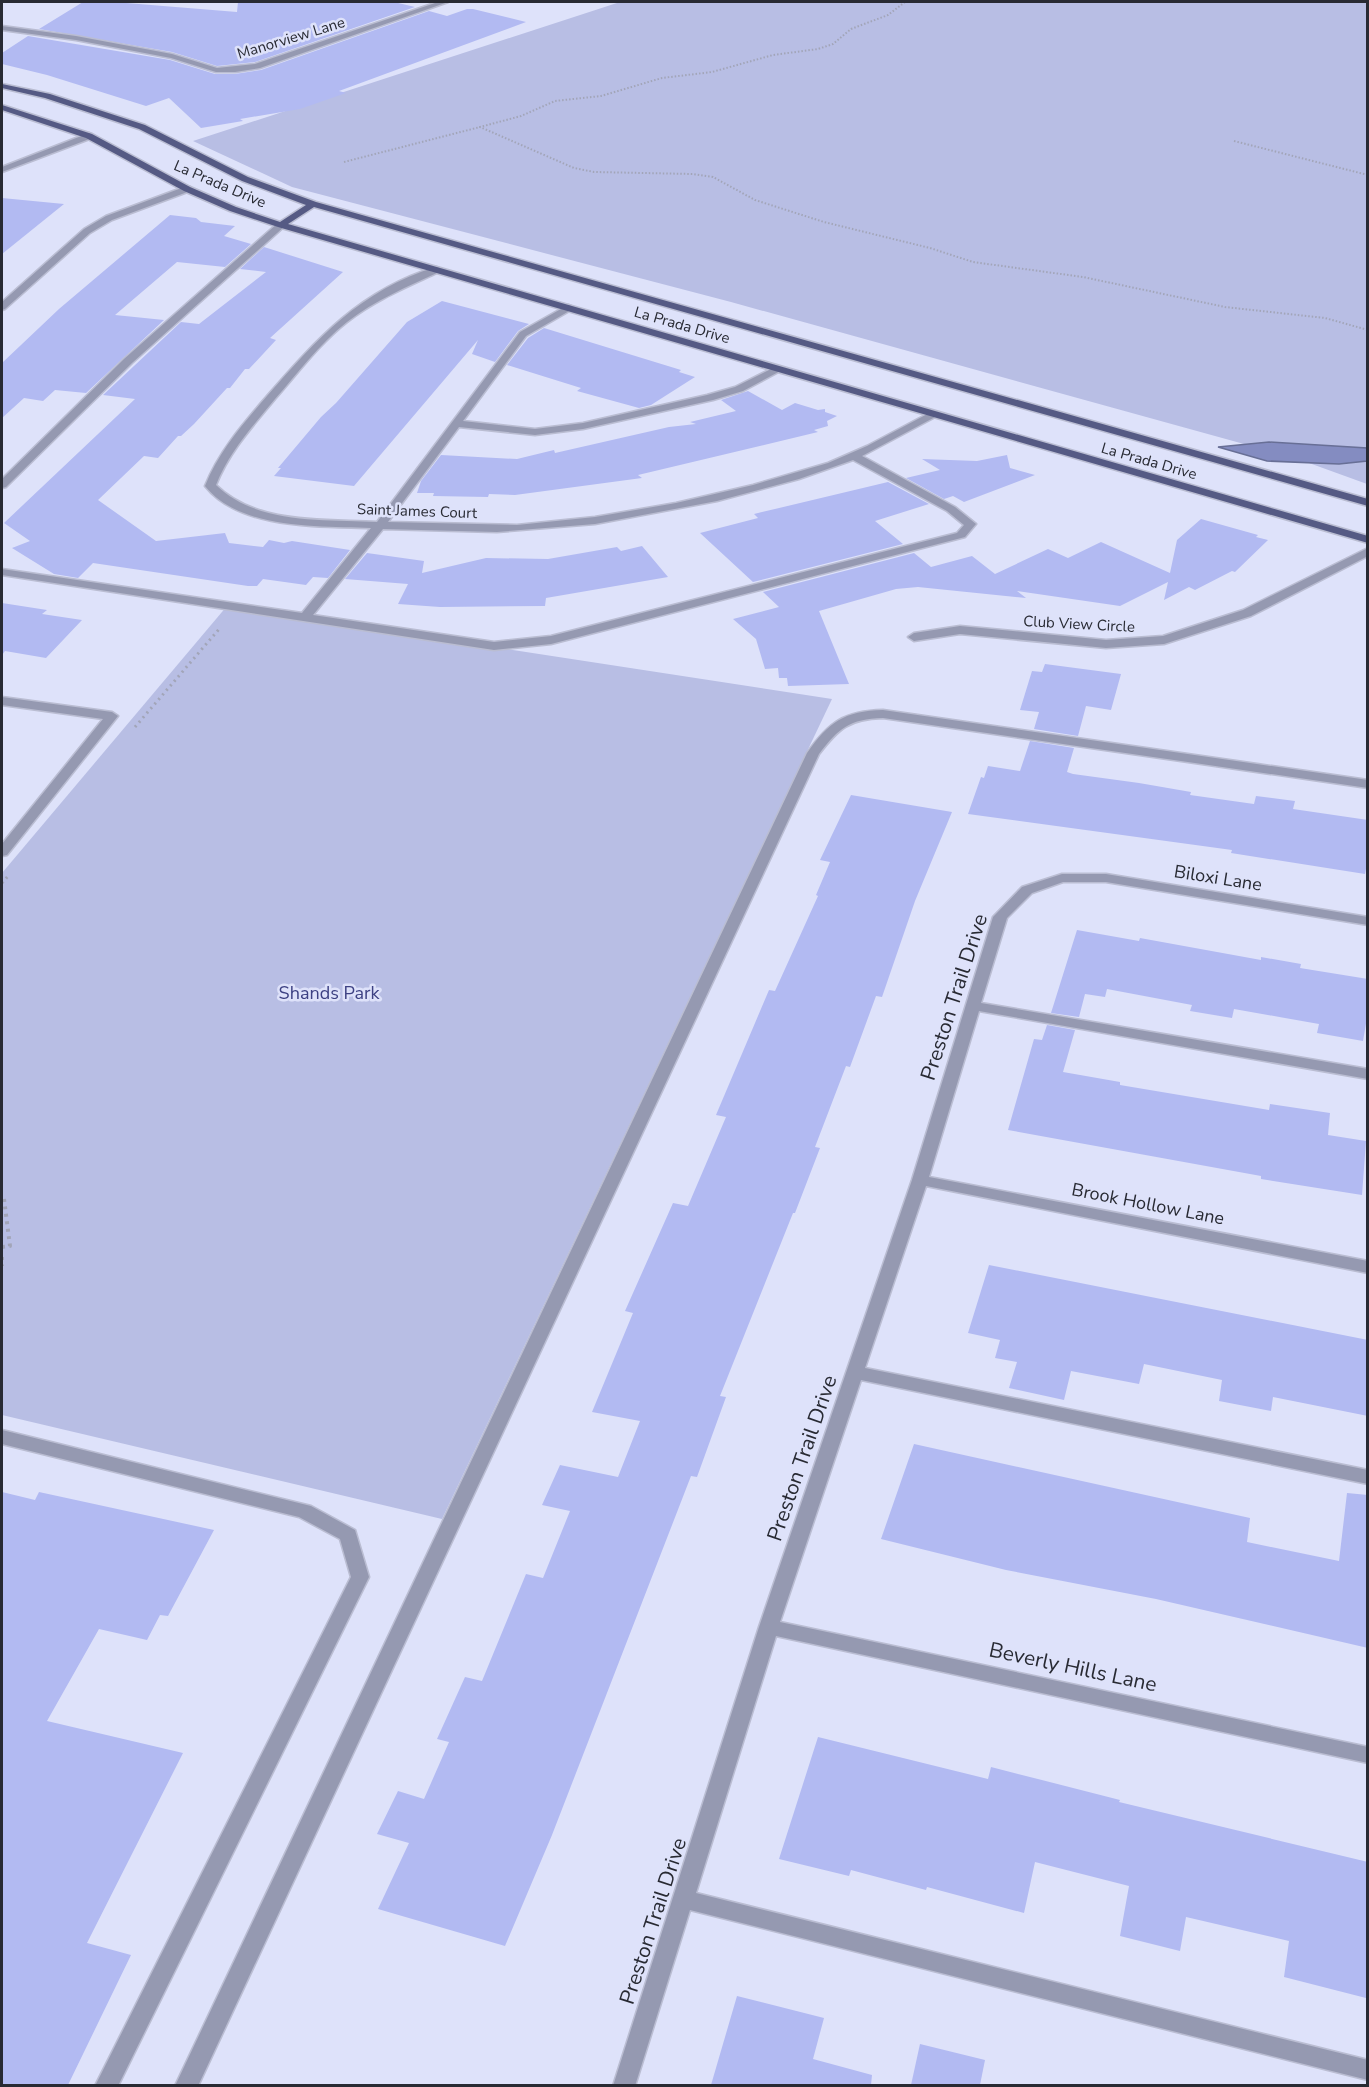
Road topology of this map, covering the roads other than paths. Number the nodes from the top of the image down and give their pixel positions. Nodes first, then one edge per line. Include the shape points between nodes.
1 (444, 2) edge
2 (2, 28) edge
3 (3, 87) edge
4 (2, 107) edge
5 (89, 136) junction
6 (2, 171) edge
7 (186, 189) junction
8 (313, 204) junction
9 (281, 225) junction
10 (436, 270) junction
11 (2, 307) edge
12 (568, 308) junction
13 (779, 369) junction
14 (933, 414) junction
15 (456, 423) junction
16 (853, 456) junction
17 (2, 485) edge
18 (1368, 502) edge
19 (380, 525) junction
20 (1368, 540) edge
21 (1368, 551) edge
22 (2, 572) edge
23 (306, 617) junction
24 (914, 637) dead end
25 (2, 701) edge
26 (1368, 784) edge
27 (2, 852) edge
28 (1062, 878) joint
29 (1368, 921) edge
30 (973, 1006) junction
31 (1368, 1074) edge
32 (920, 1180) junction
33 (1368, 1267) edge
34 (855, 1372) junction
35 (2, 1437) edge
36 (1368, 1477) edge
37 (769, 1626) junction
38 (1368, 1755) edge
39 (683, 1899) junction
40 (1368, 2070) edge
41 (106, 2085) edge
42 (186, 2085) edge
43 (624, 2085) edge

1 - 2 street, Manorview Lane via 257,66 235,70 216,70 172,56
3 - 8 main road, La Prada Drive via 47,96 142,127 244,179
4 - 5 main road, La Prada Drive
5 - 6 street
5 - 7 main road, La Prada Drive
7 - 9 main road, La Prada Drive
7 - 11 street via 109,218 87,231
8 - 9 main road
8 - 18 main road, La Prada Drive
9 - 10 main road, La Prada Drive
9 - 17 street via 128,361
10 - 12 main road, La Prada Drive
10 - 19 street, Saint James Court via 373,300 336,326 231,445 210,486 218,497 260,514 318,523
12 - 13 main road, La Prada Drive
12 - 15 street via 523,334
13 - 14 main road, La Prada Drive
13 - 15 street via 739,389 709,398 583,426 535,432
14 - 16 street, Saint James Court
14 - 20 main road, La Prada Drive
15 - 19 street
16 - 19 street, Saint James Court via 725,495 609,518 517,528
16 - 23 street via 951,509 970,524 961,535 551,640 494,645
19 - 23 street
21 - 24 street, Club View Circle via 1247,613 1164,640 1106,644 960,630
22 - 23 street
25 - 27 street via 112,716
26 - 42 street via 883,714 849,717 834,726 813,753
28 - 29 street, Biloxi Lane via 1106,878
28 - 30 street, Preston Trail Drive via 1027,890 1000,917
30 - 31 street
30 - 32 street, Preston Trail Drive
32 - 33 street, Brook Hollow Lane
32 - 34 street, Preston Trail Drive
34 - 36 street
34 - 37 street, Preston Trail Drive
35 - 41 street via 304,1511 348,1535 360,1577
37 - 38 street, Beverly Hills Lane
37 - 39 street, Preston Trail Drive
39 - 40 street
39 - 43 street, Preston Trail Drive

